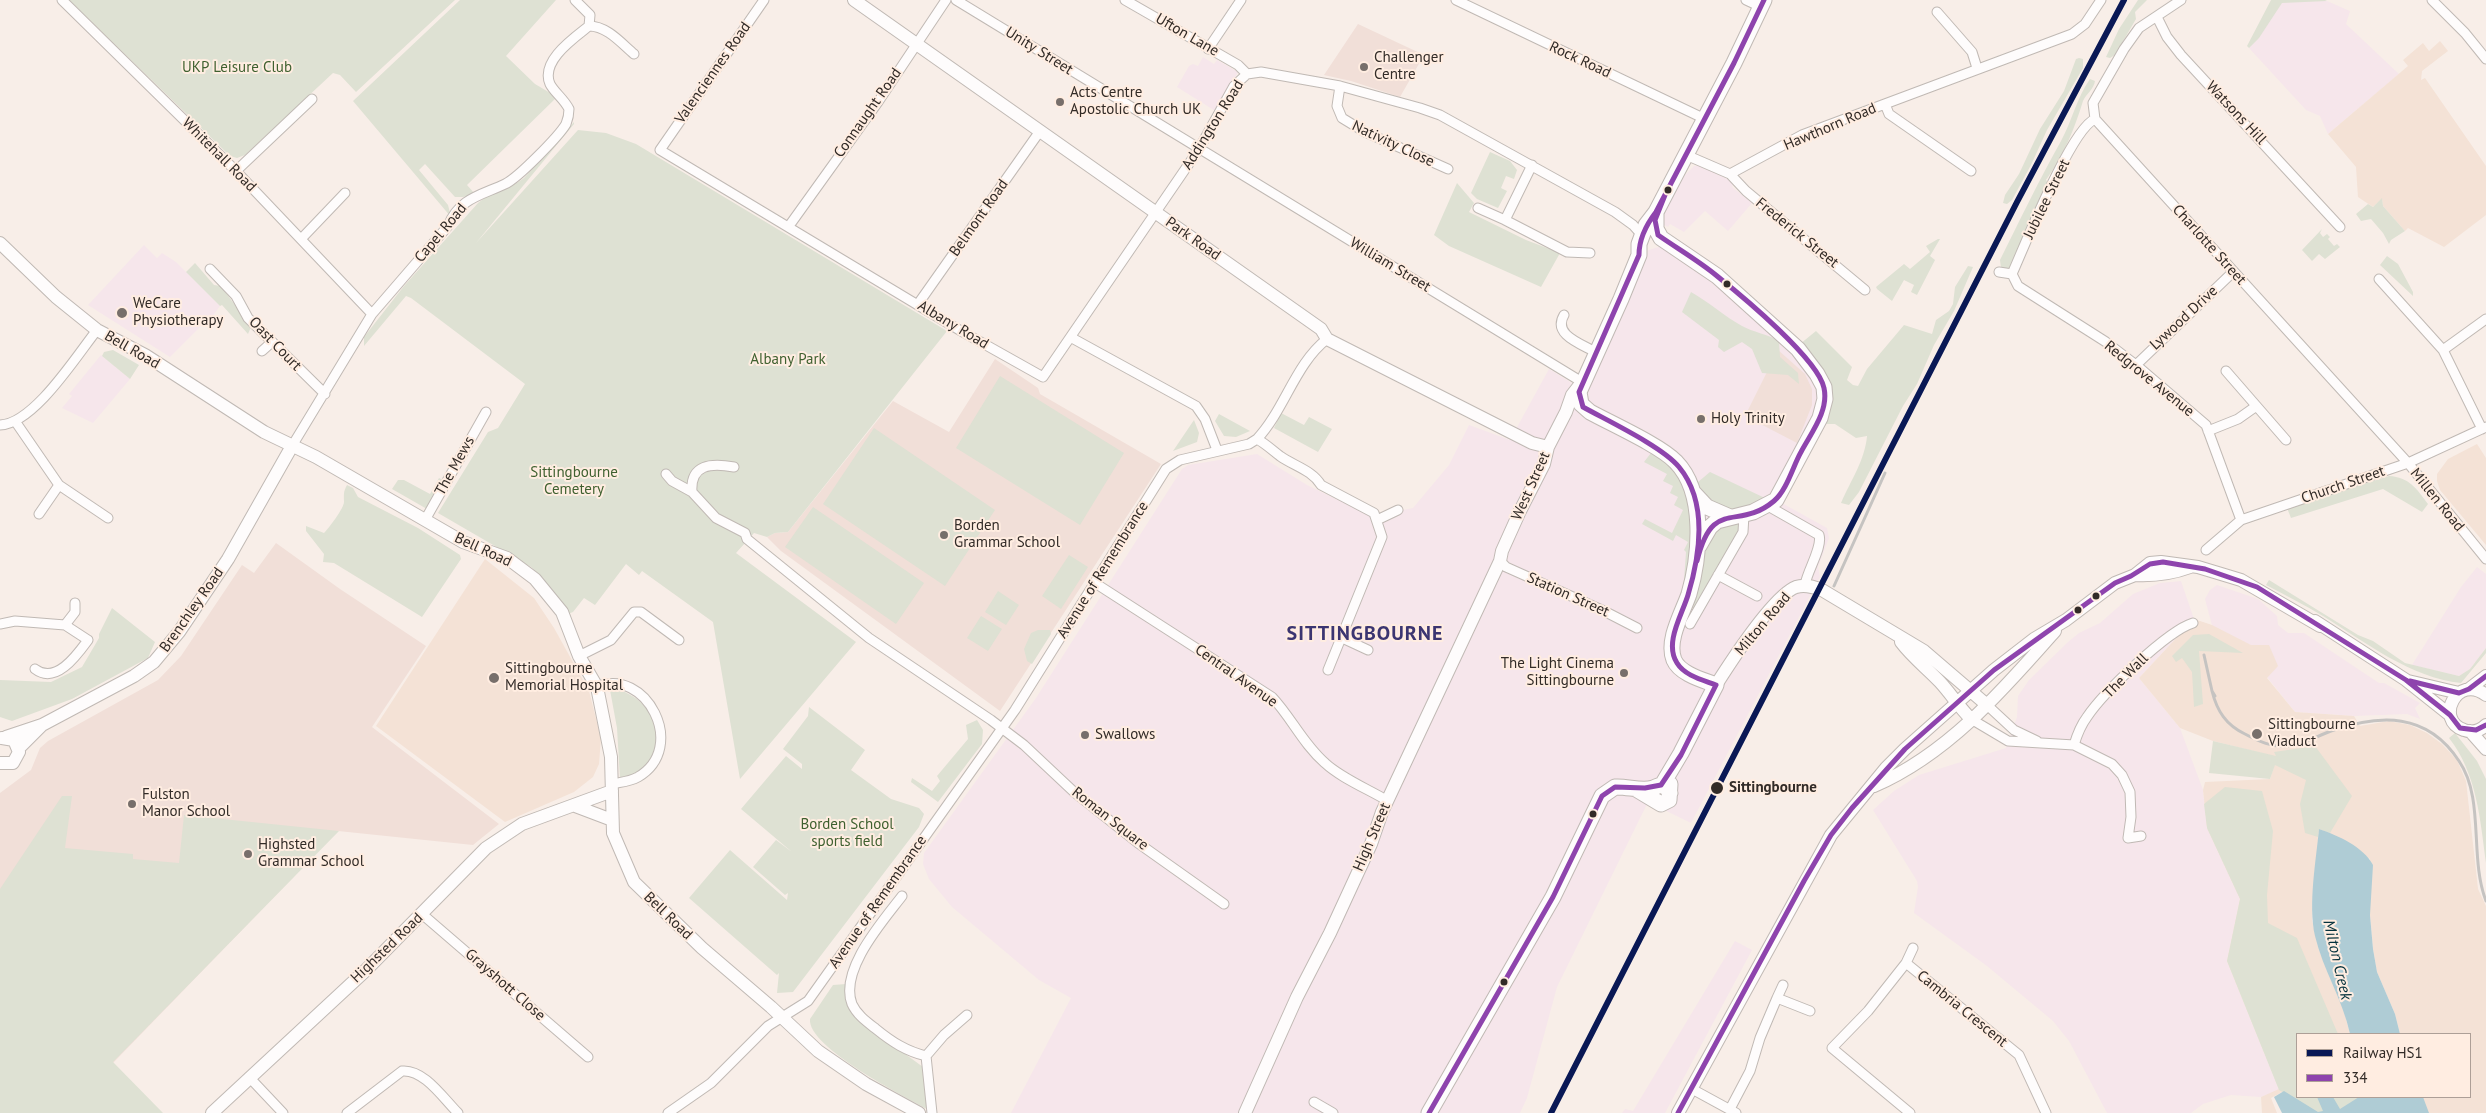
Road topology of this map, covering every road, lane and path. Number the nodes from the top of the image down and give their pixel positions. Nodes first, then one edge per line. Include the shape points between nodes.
1 (62, 0) edge
2 (575, 0) edge
3 (764, 0) edge
4 (854, 0) edge
5 (946, 0) edge
6 (956, 0) edge
7 (1125, 0) edge
8 (1241, 0) edge
9 (1456, 0) edge
10 (1746, 0) edge
11 (2101, 0) edge
12 (2180, 0) edge
13 (2432, 0) edge
14 (1763, 4) edge
15 (1936, 12) dead end
16 (2157, 17) junction
17 (589, 26) junction
18 (916, 44) junction
19 (1208, 48) junction
20 (634, 54) dead end
21 (2486, 59) edge
22 (1977, 68) junction
23 (1247, 74) junction
24 (1340, 86) junction
25 (312, 99) dead end
26 (1885, 104) junction
27 (1706, 119) junction
28 (2095, 119) junction
29 (1040, 131) junction
30 (661, 146) joint
31 (1199, 149) junction
32 (1686, 155) junction
33 (1532, 166) junction
34 (1448, 169) dead end
35 (236, 172) junction
36 (1971, 172) dead end
37 (1730, 174) junction
38 (345, 193) dead end
39 (1478, 208) dead end
40 (1156, 212) junction
41 (1656, 212) junction
42 (1505, 220) junction
43 (789, 226) junction
44 (2340, 227) dead end
45 (1642, 235) junction
46 (302, 238) junction
47 (0, 243) edge
48 (1668, 244) junction
49 (1590, 253) dead end
50 (1639, 255) junction
51 (210, 269) dead end
52 (1999, 272) dead end
53 (2233, 272) junction
54 (2012, 274) junction
55 (2379, 279) dead end
56 (1865, 290) dead end
57 (918, 304) junction
58 (372, 314) junction
59 (1564, 315) dead end
60 (2486, 320) edge
61 (97, 330) junction
62 (1072, 338) junction
63 (1327, 339) junction
64 (272, 342) junction
65 (2443, 350) junction
66 (262, 351) dead end
67 (1597, 353) junction
68 (2136, 365) junction
69 (2226, 371) dead end
70 (1581, 384) junction
71 (325, 394) junction
72 (1583, 407) junction
73 (2255, 407) junction
74 (486, 412) dead end
75 (1566, 412) junction
76 (15, 421) junction
77 (0, 425) edge
78 (2484, 428) edge
79 (2208, 431) junction
80 (1257, 439) junction
81 (2286, 440) dead end
82 (292, 446) junction
83 (1548, 447) junction
84 (1217, 450) junction
85 (2408, 463) junction
86 (734, 467) dead end
87 (666, 474) dead end
88 (58, 485) junction
89 (1691, 488) junction
90 (692, 492) junction
91 (1768, 506) junction
92 (1398, 510) dead end
93 (39, 514) dead end
94 (1737, 516) junction
95 (108, 518) dead end
96 (425, 520) junction
97 (1377, 520) junction
98 (2241, 520) junction
99 (1699, 547) junction
100 (2206, 550) dead end
101 (2486, 559) edge
102 (1500, 561) junction
103 (1718, 574) junction
104 (1095, 582) junction
105 (1805, 585) junction
106 (1757, 596) dead end
107 (75, 603) dead end
108 (2066, 620) junction
109 (2193, 623) dead end
110 (0, 624) edge
111 (1690, 624) dead end
112 (65, 625) junction
113 (1637, 628) dead end
114 (1340, 637) junction
115 (1898, 638) junction
116 (679, 640) dead end
117 (1368, 650) dead end
118 (579, 656) junction
119 (36, 669) dead end
120 (1328, 670) dead end
121 (2486, 676) edge
122 (1697, 677) junction
123 (2406, 680) junction
124 (1716, 685) junction
125 (597, 687) junction
126 (2464, 691) junction
127 (1970, 692) junction
128 (2486, 695) edge
129 (1956, 704) junction
130 (1987, 706) junction
131 (1702, 714) junction
132 (2450, 715) junction
133 (1971, 719) junction
134 (42, 725) junction
135 (2486, 725) edge
136 (1001, 730) junction
137 (2470, 732) junction
138 (2, 738) edge
139 (2043, 743) junction
140 (2074, 745) junction
141 (19, 748) junction
142 (2486, 749) edge
143 (4, 764) edge
144 (0, 775) edge
145 (1872, 787) junction
146 (612, 788) junction
147 (1388, 801) junction
148 (574, 806) junction
149 (612, 820) junction
150 (2141, 836) dead end
151 (902, 896) dead end
152 (1224, 904) dead end
153 (422, 914) junction
154 (1912, 948) dead end
155 (1906, 963) junction
156 (1782, 985) dead end
157 (1777, 998) junction
158 (1810, 1012) dead end
159 (967, 1016) dead end
160 (782, 1017) junction
161 (926, 1056) junction
162 (588, 1057) dead end
163 (249, 1077) junction
164 (1692, 1089) junction
165 (1314, 1102) dead end
166 (1733, 1111) edge
167 (212, 1113) edge
168 (283, 1113) edge
169 (347, 1113) edge
170 (458, 1113) edge
171 (668, 1113) edge
172 (919, 1113) edge
173 (932, 1113) edge
174 (1245, 1113) edge
175 (1333, 1113) edge
176 (1429, 1113) edge
177 (1678, 1113) edge
178 (1910, 1113) edge
179 (2046, 1113) edge

1 - 35 street, Whitehall Road
2 - 17 street via 590,15
3 - 30 street, Valenciennes Road
4 - 18 street, Park Road
5 - 18 street, Connaught Road
6 - 31 street, Unity Street
7 - 19 street, Ufton Lane
8 - 19 street
9 - 27 street, Rock Road
10 - 14 street
11 - 22 street, Hawthorn Road via 2085,24 2072,34
12 - 16 street
13 - 21 street
14 - 27 main road, West Street
15 - 22 street via 1972,52
16 - 28 street via 2139,28 2104,80 2093,103
16 - 44 street, Watsons Hill via 2167,37 2182,55
17 - 20 street via 598,26
17 - 58 street, Capel Road via 551,63 548,76 551,85 569,109 566,124 522,173 505,184 485,190 455,212 448,226
18 - 29 street, Park Road
18 - 43 street, Connaught Road
19 - 23 street, Ufton Lane
22 - 26 street, Hawthorn Road
23 - 24 street, Addington Road via 1261,72
23 - 31 street, Addington Road via 1234,86
24 - 33 street via 1440,115
24 - 34 street, Nativity Close via 1337,106 1342,118
25 - 35 street
26 - 36 street via 1890,114
26 - 37 street, Hawthorn Road via 1802,135
27 - 32 main road, West Street
28 - 53 street, Charlotte Street
28 - 54 street, Jubilee Street via 2079,133 2050,188
29 - 40 street, Park Road
29 - 57 street, Belmont Road
30 - 43 street, Albany Road via 660,150
31 - 40 street, Addington Road
31 - 70 street, William Street
32 - 37 street
32 - 41 main road, West Street
33 - 42 street
33 - 45 street via 1615,212
35 - 46 street, Whitehall Road
37 - 56 street, Frederick Street
38 - 46 street
39 - 42 street
40 - 62 street, Addington Road
40 - 63 street, Park Road via 1321,329
41 - 45 main road, West Street via 1648,220
41 - 48 main road via 1657,234
42 - 49 street via 1567,252
43 - 57 street, Albany Road
45 - 50 main road, West Street
46 - 58 street, Whitehall Road
47 - 61 street, Bell Road via 56,297
48 - 50 main road via 1648,246
48 - 91 main road via 1712,273 1770,322 1798,349 1822,382 1823,410 1776,500
50 - 67 main road, West Street
51 - 64 street, Oast Court via 236,296 248,318
52 - 54 street
53 - 68 street, Lywood Drive
53 - 85 street, Charlotte Street
54 - 68 street, Redgrove Avenue via 2018,286
55 - 65 street
57 - 62 street, Albany Road via 1043,377
58 - 71 street, Capel Road
59 - 67 street via 1561,330
60 - 65 street
61 - 76 street via 45,397
61 - 82 street, Bell Road via 145,355 264,432
62 - 84 street via 1196,406 1206,419
63 - 80 street via 1308,360
63 - 83 street, Park Road via 1532,443
64 - 66 street
64 - 71 street, Oast Court
65 - 78 street
67 - 70 main road, West Street
68 - 79 street, Redgrove Avenue via 2206,425
69 - 73 street
70 - 72 main road via 1579,396
70 - 75 street, West Street via 1572,395
71 - 82 street, Capel Road
72 - 75 street
72 - 89 main road via 1675,461
73 - 79 street via 2238,419
73 - 81 street
74 - 96 street, The Mews
75 - 83 street, West Street
76 - 77 street
76 - 88 street
78 - 85 street, Church Street
79 - 98 street, Redgrove Avenue
80 - 84 street, Avenue of Remembrance via 1249,444
80 - 97 street via 1316,477 1321,485 1374,513
82 - 96 street, Bell Road
82 - 134 street, Brenchley Road via 228,559 179,632 154,662
83 - 102 street, West Street via 1544,464
84 - 104 street, Avenue of Remembrance via 1180,460 1166,469
85 - 98 street, Church Street
85 - 101 street, Millen Road
86 - 90 street via 708,465 696,471 691,481
87 - 90 street
88 - 93 street
88 - 95 street
89 - 94 main road via 1706,507
89 - 99 main road
90 - 136 street via 716,518 745,533 747,539 869,638
91 - 94 main road
91 - 105 street via 1819,535 1820,542
92 - 97 street
94 - 99 main road via 1717,521
94 - 103 street via 1743,532
96 - 118 street, Bell Road via 463,542 507,558 535,579 562,612
97 - 114 street via 1382,537
98 - 100 street, Church Street
99 - 122 main road via 1673,650 1679,667
102 - 113 street, Station Street via 1506,567
102 - 147 street, High Street
103 - 106 street
103 - 111 street
104 - 136 street, Avenue of Remembrance
104 - 147 street, Central Avenue via 1272,697 1309,746 1331,768
105 - 115 street, Milton Road via 1822,590
105 - 124 street, Milton Road via 1792,589 1767,614
107 - 112 street via 75,612
108 - 123 street via 2115,583 2135,575 2152,576 2198,567 2241,580 2284,601
108 - 127 street via 2034,639
108 - 130 street
109 - 140 street, The Wall via 2153,649 2126,676 2087,716
110 - 112 street via 15,621
112 - 119 street via 88,640 69,664 50,674 41,674
114 - 117 street
114 - 120 street
115 - 127 street, Milton Road via 1924,651
115 - 129 street, Milton Road via 1913,658 1948,690
116 - 118 street via 641,612 634,612 610,640
118 - 125 street, Bell Road
121 - 126 street
122 - 124 main road
122 - 131 main road
123 - 126 street
123 - 132 street
124 - 131 main road
125 - 146 street, Bell Road via 612,756
125 - 146 street via 615,684 642,696 656,711 660,729 656,755 646,771
126 - 128 street
126 - 132 street via 2451,703
127 - 129 street
127 - 130 street, Milton Road
129 - 133 street, Milton Road
129 - 145 street via 1905,749
130 - 133 street
130 - 139 street via 2014,730
131 - 176 main road via 1662,788 1615,787 1602,796 1553,897
132 - 137 street via 2457,726
133 - 139 street via 2008,741
133 - 145 street via 1918,762
134 - 138 street, Brenchley Road
134 - 141 street, Brenchley Road
135 - 137 street
136 - 152 street, Roman Square via 1024,745 1074,792 1138,843
136 - 160 street, Avenue of Remembrance via 808,1001
137 - 142 street
138 - 141 street via 14,740
139 - 140 street
140 - 150 street via 2107,760 2122,775 2131,801 2128,838
141 - 143 street, Brenchley Road via 18,756
143 - 144 street
145 - 164 street via 1831,836 1804,881
146 - 148 street, Highsted Road
146 - 149 street, Bell Road
147 - 174 street, High Street
148 - 149 street
148 - 153 street, Highsted Road via 522,824 495,841
149 - 160 street, Bell Road via 614,840 634,882 702,948
151 - 161 street via 861,954 850,982 850,995 857,1013 867,1022 905,1050
153 - 162 street, Grayshott Close
153 - 163 street, Highsted Road
154 - 155 street
155 - 178 street, Cambria Crescent via 1832,1048
155 - 179 street, Cambria Crescent via 2019,1056
156 - 157 street
157 - 158 street
157 - 166 street
159 - 161 street
160 - 171 street, Avenue of Remembrance via 768,1026 711,1083
160 - 172 street, Bell Road via 818,1051 866,1084
161 - 173 street
163 - 167 street, Highsted Road
163 - 168 street
164 - 166 street
164 - 177 street
165 - 175 street
169 - 170 street via 402,1071 409,1070 421,1076

